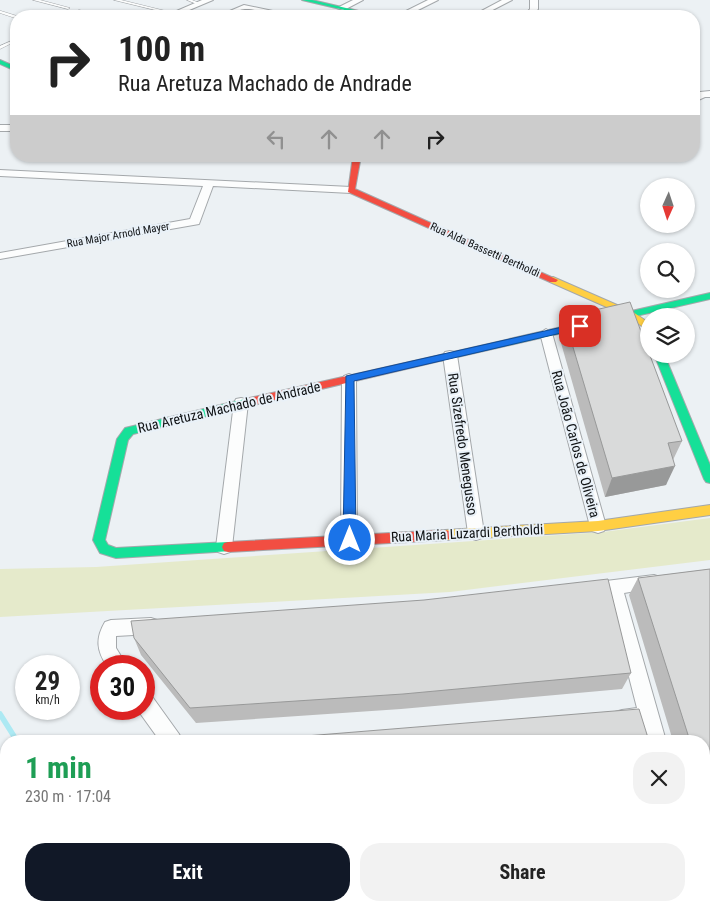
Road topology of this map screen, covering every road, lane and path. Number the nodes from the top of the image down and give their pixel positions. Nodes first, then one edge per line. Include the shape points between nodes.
1 (35, 0) edge
2 (116, 0) edge
3 (189, 0) edge
4 (209, 0) edge
5 (305, 0) edge
6 (359, 0) edge
7 (434, 0) edge
8 (508, 0) edge
9 (200, 4) junction
10 (68, 8) dead end
11 (341, 8) junction
12 (154, 10) edge
13 (185, 10) edge
14 (237, 10) edge
15 (257, 10) edge
16 (350, 10) edge
17 (413, 10) edge
18 (488, 10) edge
19 (356, 162) edge
20 (0, 173) edge
21 (209, 183) junction
22 (351, 190) junction
23 (0, 256) edge
24 (710, 296) edge
25 (630, 314) junction
26 (640, 321) edge
27 (546, 333) junction
28 (450, 355) junction
29 (664, 363) edge
30 (349, 379) junction
31 (241, 403) junction
32 (710, 479) edge
33 (710, 510) edge
34 (598, 526) junction
35 (476, 533) junction
36 (350, 540) junction
37 (224, 547) junction
38 (104, 549) joint
39 (672, 579) edge
40 (614, 587) junction
41 (578, 592) edge
42 (169, 625) edge
43 (110, 655) edge
44 (155, 717) edge
45 (649, 717) junction
46 (600, 721) edge
47 (168, 735) edge
48 (654, 735) edge

1 - 10 lane
2 - 12 lane
3 - 9 lane
4 - 9 street
5 - 11 street
6 - 11 street
7 - 17 street
8 - 18 street
9 - 13 street
11 - 16 street
14 - 15 street via 244,7
19 - 22 street
20 - 21 street
21 - 22 street
21 - 23 street, Rua Major Arnold Mayer via 195,222
22 - 25 street, Rua Alda Bassetti Bertholdi
24 - 25 street, Rua Aretuza Machado de Andrade
25 - 26 street, Rua Alda Bassetti Bertholdi
25 - 27 street, Rua Aretuza Machado de Andrade
27 - 28 street, Rua Aretuza Machado de Andrade
27 - 34 street, Rua João Carlos de Oliveira
28 - 30 street, Rua Aretuza Machado de Andrade
28 - 35 street, Rua Sizefredo Menegusso
29 - 32 street
30 - 31 street, Rua Aretuza Machado de Andrade
30 - 36 street
31 - 37 street
31 - 38 street, Rua Aretuza Machado de Andrade via 129,431 123,439 99,540
33 - 34 street, Rua Maria Luzardi Bertholdi
34 - 35 street, Rua Maria Luzardi Bertholdi
35 - 36 street, Rua Maria Luzardi Bertholdi
36 - 37 street, Rua Maria Luzardi Bertholdi
37 - 38 street, Rua Maria Luzardi Bertholdi via 116,552
39 - 40 street
40 - 41 street
40 - 45 street
42 - 43 street via 111,628 105,640
44 - 47 street
45 - 46 street
45 - 48 street

